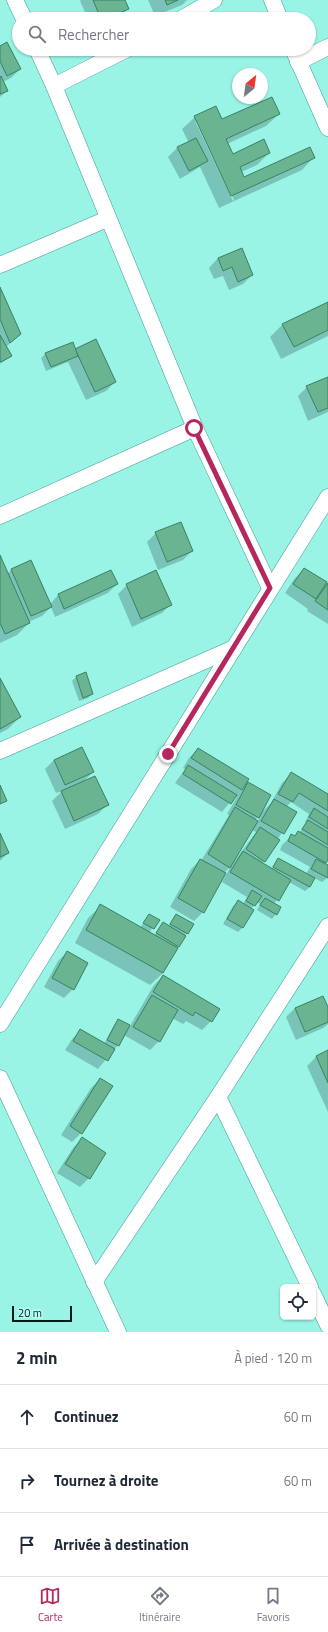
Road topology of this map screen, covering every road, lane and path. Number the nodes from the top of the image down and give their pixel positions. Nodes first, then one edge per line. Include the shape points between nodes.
1 (15, 0) edge
2 (214, 0) edge
3 (272, 0) edge
4 (21, 12) edge
5 (193, 12) edge
6 (277, 12) edge
7 (328, 48) edge
8 (316, 51) edge
9 (40, 56) edge
10 (113, 56) edge
11 (295, 56) edge
12 (54, 86) junction
13 (328, 128) edge
14 (107, 218) junction
15 (0, 265) edge
16 (194, 428) junction
17 (328, 497) edge
18 (0, 516) edge
19 (270, 588) junction
20 (234, 648) junction
21 (0, 751) edge
22 (328, 926) edge
23 (0, 1024) edge
24 (0, 1078) edge
25 (4, 1096) edge
26 (218, 1097) junction
27 (94, 1282) junction
28 (309, 1284) edge
29 (316, 1300) edge
30 (328, 1325) edge
31 (118, 1332) edge

1 - 4 street
2 - 5 street
3 - 6 street
7 - 8 street
9 - 12 street
10 - 12 street
11 - 13 street
12 - 14 street
14 - 15 street
14 - 16 street
16 - 18 street
16 - 19 street
17 - 19 street
19 - 20 street
20 - 21 street
20 - 23 street
22 - 26 street
24 - 25 street
25 - 27 street
26 - 27 street
26 - 28 street
27 - 31 street
29 - 30 street

